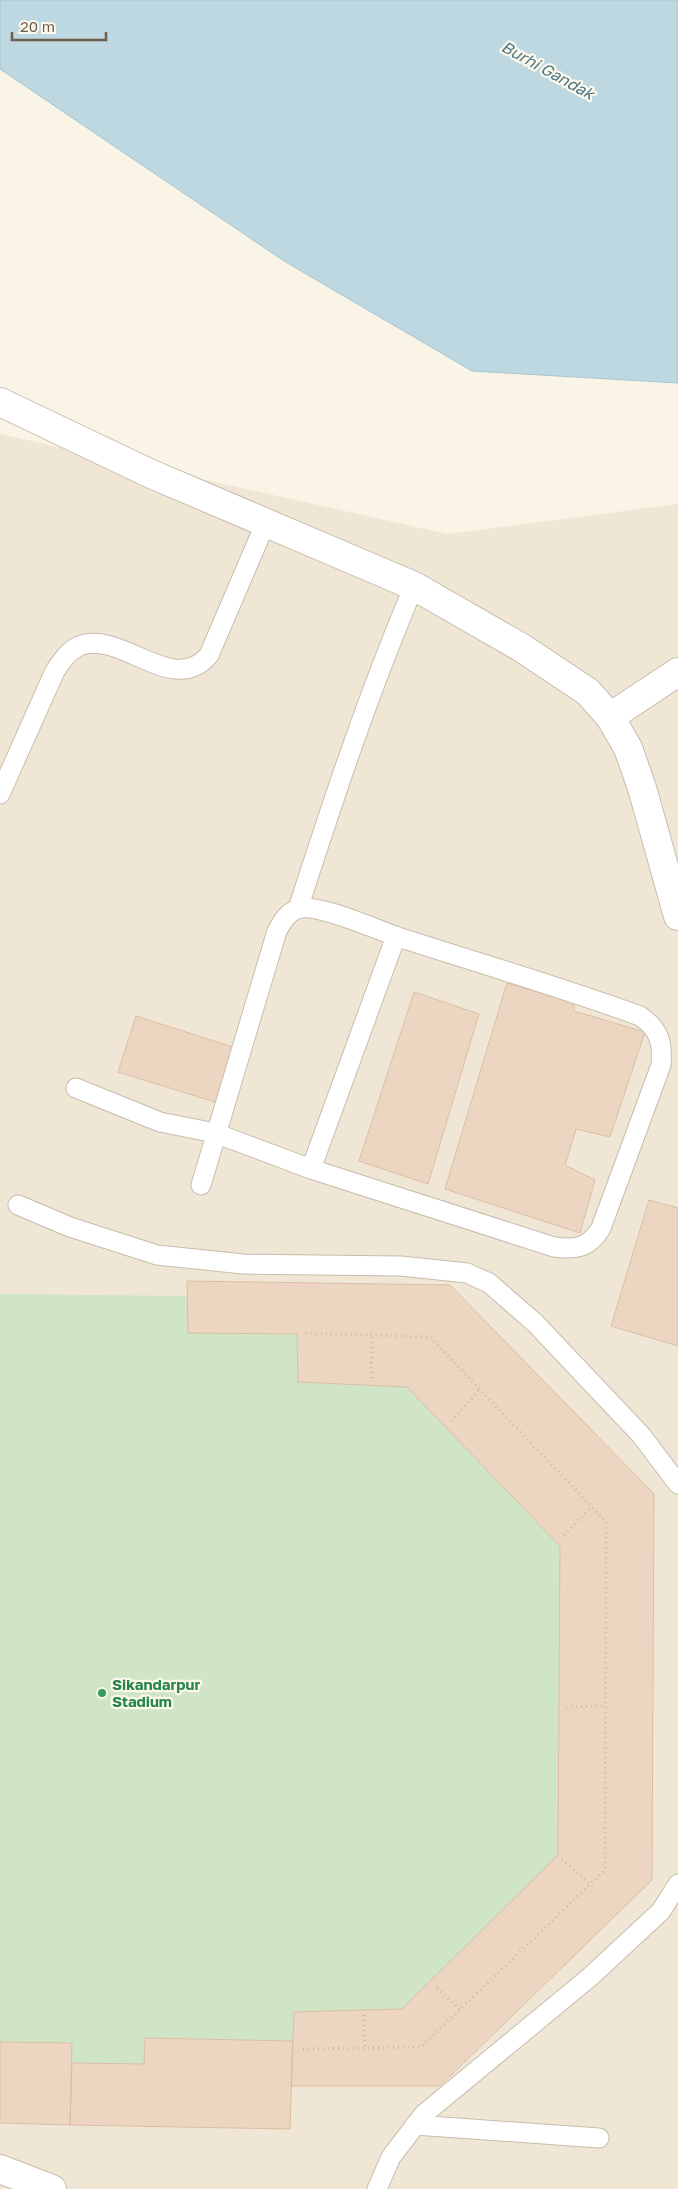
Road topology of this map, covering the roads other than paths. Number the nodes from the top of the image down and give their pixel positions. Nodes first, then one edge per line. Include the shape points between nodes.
1 (0, 402) edge
2 (266, 522) junction
3 (414, 586) junction
4 (678, 672) edge
5 (610, 717) junction
6 (0, 794) edge
7 (298, 909) junction
8 (678, 916) edge
9 (396, 936) junction
10 (76, 1088) dead end
11 (215, 1133) junction
12 (311, 1168) junction
13 (201, 1185) dead end
14 (18, 1205) dead end
15 (678, 1484) edge
16 (678, 1884) edge
17 (415, 2125) junction
18 (599, 2138) dead end
19 (0, 2169) edge
20 (52, 2189) edge
21 (377, 2189) edge

1 - 2 street via 149,473
2 - 3 street
2 - 6 lane via 209,655 200,666 185,670 169,668 109,645 92,642 77,647 54,671
3 - 5 street via 522,648 588,692
3 - 7 lane via 350,748
4 - 5 street
5 - 8 street via 628,748 642,788
7 - 9 lane via 334,914
7 - 11 lane via 285,917 277,931
9 - 12 lane
9 - 12 lane via 640,1016 660,1036 661,1065 601,1228 584,1247 554,1247
10 - 11 lane via 160,1122
11 - 12 lane
11 - 13 lane
14 - 15 lane via 70,1226 157,1254 242,1264 401,1266 467,1273 488,1282 535,1323 642,1435
16 - 17 lane via 661,1911 590,1977 451,2090
17 - 18 lane
17 - 21 lane via 391,2157
19 - 20 street

